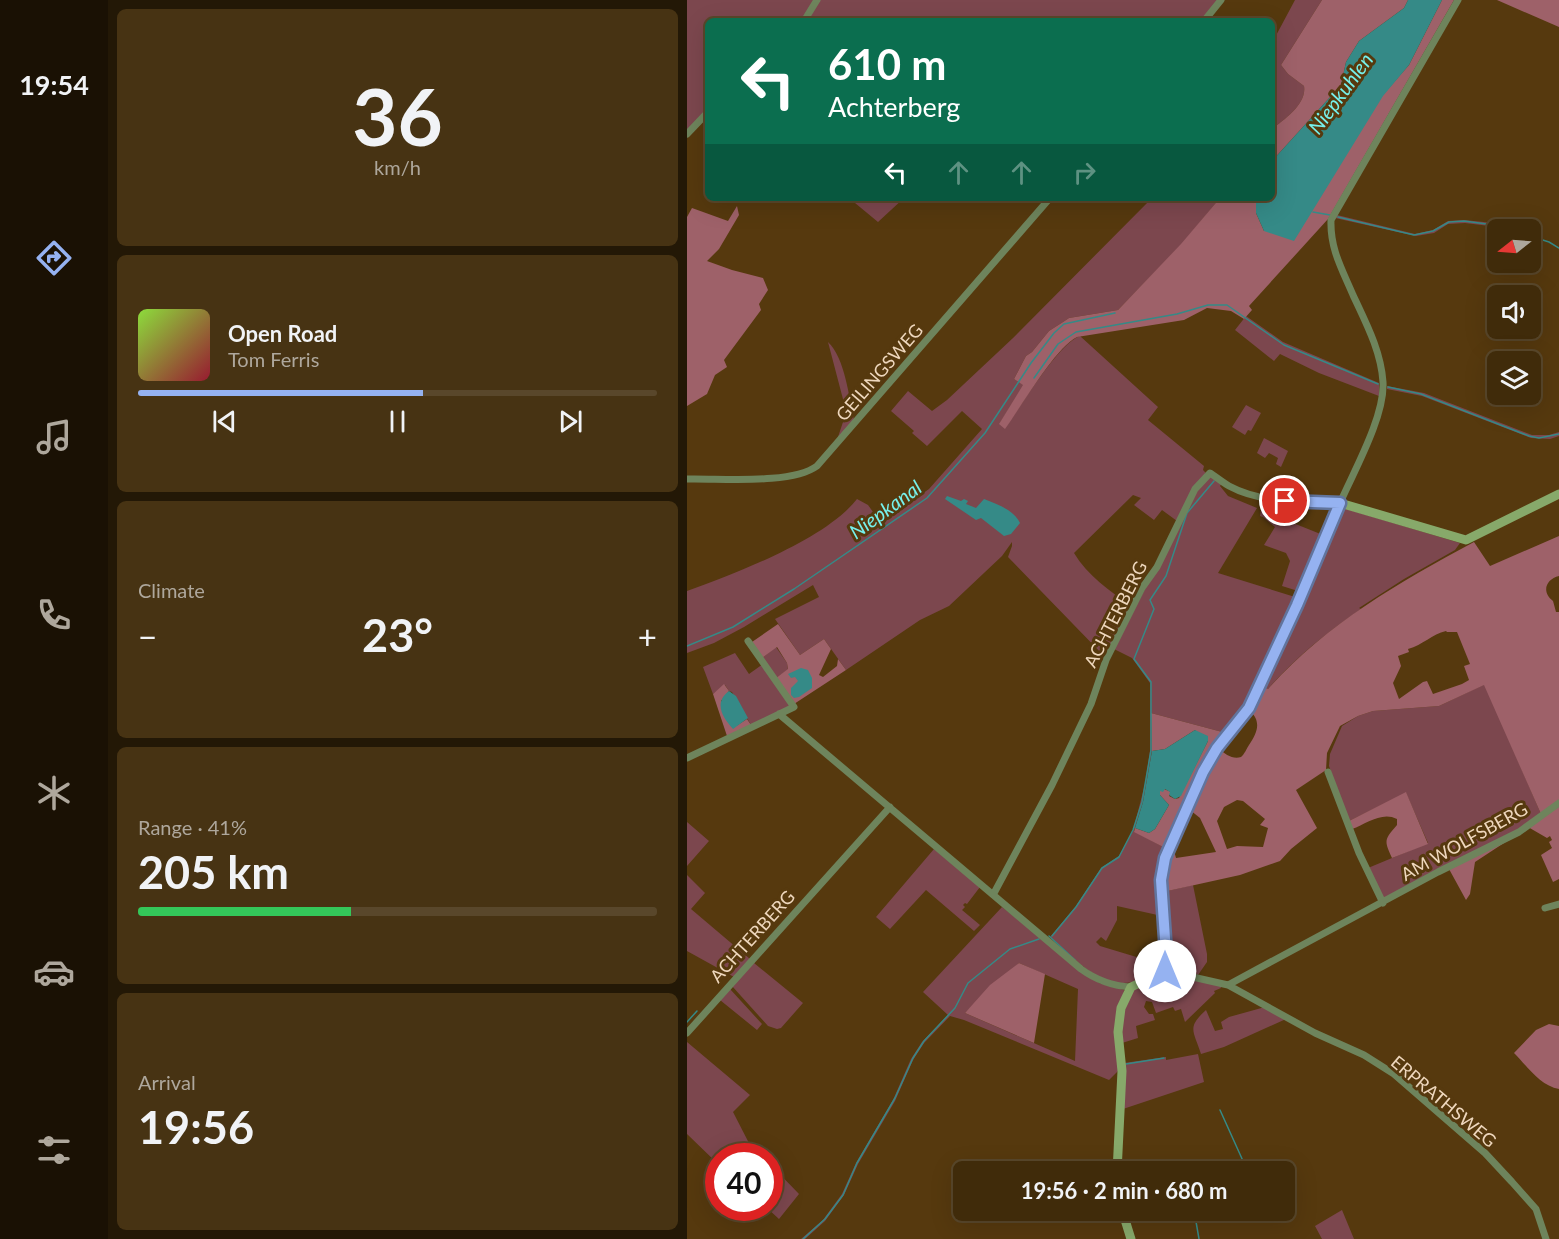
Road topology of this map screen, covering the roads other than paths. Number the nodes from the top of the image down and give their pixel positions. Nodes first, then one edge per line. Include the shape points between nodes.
1 (817, 0) edge
2 (1221, 0) edge
3 (1458, 0) edge
4 (806, 18) edge
5 (1206, 18) edge
6 (705, 115) edge
7 (687, 134) edge
8 (1047, 201) edge
9 (687, 479) edge
10 (1559, 494) edge
11 (1340, 503) junction
12 (748, 640) dead end
13 (779, 714) junction
14 (687, 758) edge
15 (1328, 772) dead end
16 (1559, 803) edge
17 (890, 807) junction
18 (993, 895) junction
19 (1383, 903) junction
20 (1559, 904) edge
21 (1545, 908) dead end
22 (1165, 971) junction
23 (1228, 985) junction
24 (1131, 987) junction
25 (687, 1033) edge
26 (1118, 1161) edge
27 (1125, 1221) edge
28 (1131, 1239) edge
29 (1546, 1239) edge

1 - 4 street
2 - 5 street
3 - 11 street via 1331,220 1333,249 1376,345 1383,382 1377,420
6 - 7 street
8 - 9 street, GEILINGSWEG via 808,473 787,478
10 - 11 street via 1466,540
11 - 18 street, ACHTERBERG via 1262,497 1231,487 1210,472 1203,479 1142,588 1052,785
11 - 22 street via 1249,708 1203,772 1165,858 1161,880
12 - 13 street via 794,707
13 - 14 street
13 - 17 street
15 - 19 street
16 - 19 street, AM WOLFSBERG via 1519,832
17 - 18 street
17 - 25 street, ACHTERBERG
18 - 24 street via 1094,978
19 - 23 street, AM WOLFSBERG
20 - 21 street
22 - 23 street, ERPRATHSWEG
22 - 24 street
23 - 29 street, ERPRATHSWEG via 1394,1074 1485,1153 1512,1182 1536,1209
24 - 26 street via 1121,1008 1118,1032 1122,1071
27 - 28 street

